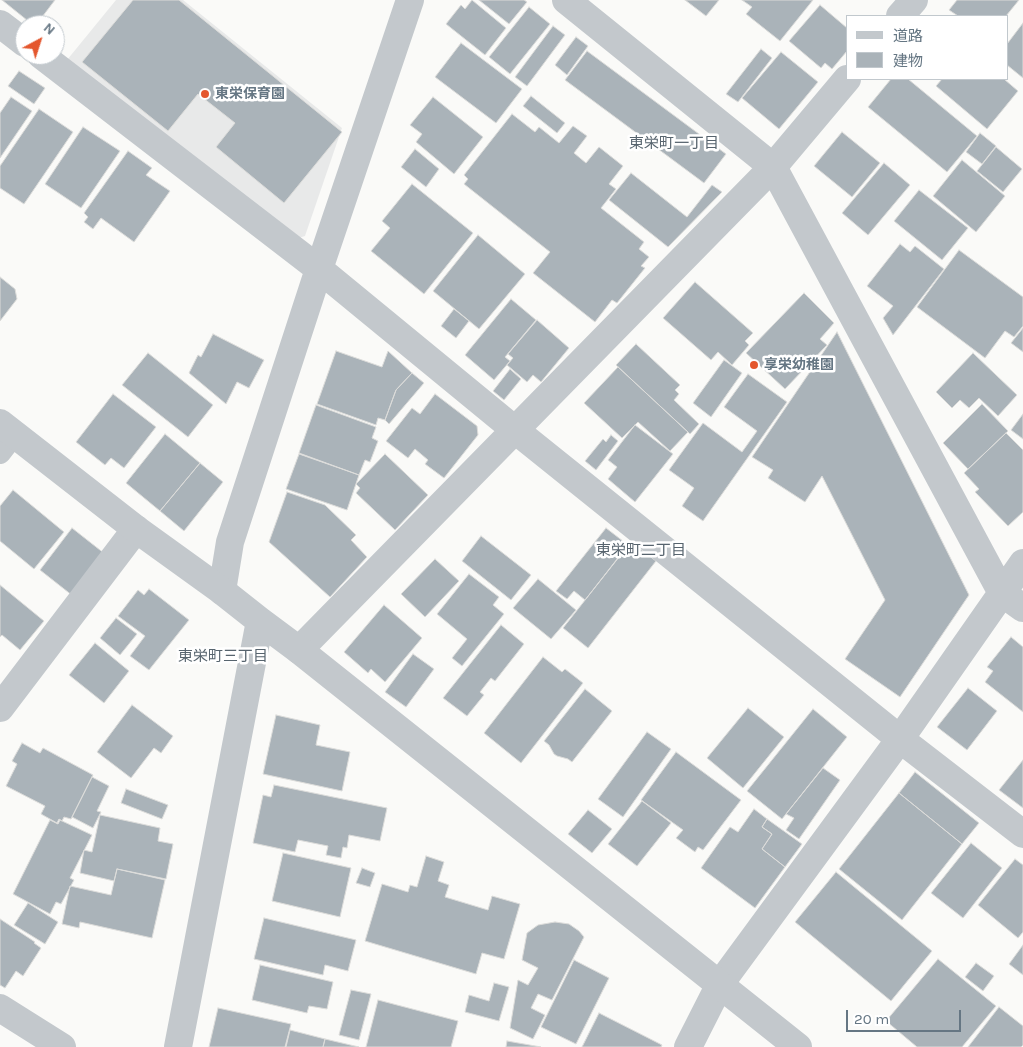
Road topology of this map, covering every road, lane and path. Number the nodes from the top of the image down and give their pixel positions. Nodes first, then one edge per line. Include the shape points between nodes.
1 (410, 0) edge
2 (566, 0) edge
3 (914, 0) edge
4 (901, 15) edge
5 (0, 24) edge
6 (15, 35) edge
7 (54, 65) edge
8 (846, 80) edge
9 (773, 166) junction
10 (319, 269) junction
11 (515, 430) junction
12 (5, 437) edge
13 (136, 529) junction
14 (1023, 563) edge
15 (222, 591) junction
16 (1013, 600) edge
17 (260, 621) junction
18 (299, 650) junction
19 (0, 708) edge
20 (900, 739) junction
21 (1023, 834) edge
22 (720, 984) junction
23 (0, 1008) edge
24 (62, 1047) edge
25 (178, 1047) edge
26 (688, 1047) edge
27 (798, 1047) edge

1 - 10 street
2 - 9 street
3 - 4 street
5 - 6 street
7 - 10 street
8 - 9 street
9 - 11 street
9 - 16 street
10 - 11 street
10 - 15 street via 230,542
11 - 18 street
11 - 20 street
12 - 13 street
13 - 15 street
13 - 19 street
14 - 16 street
15 - 17 street
16 - 20 street
17 - 18 street
17 - 25 street
18 - 22 street
20 - 21 street
20 - 22 street
22 - 26 street
22 - 27 street
23 - 24 street

